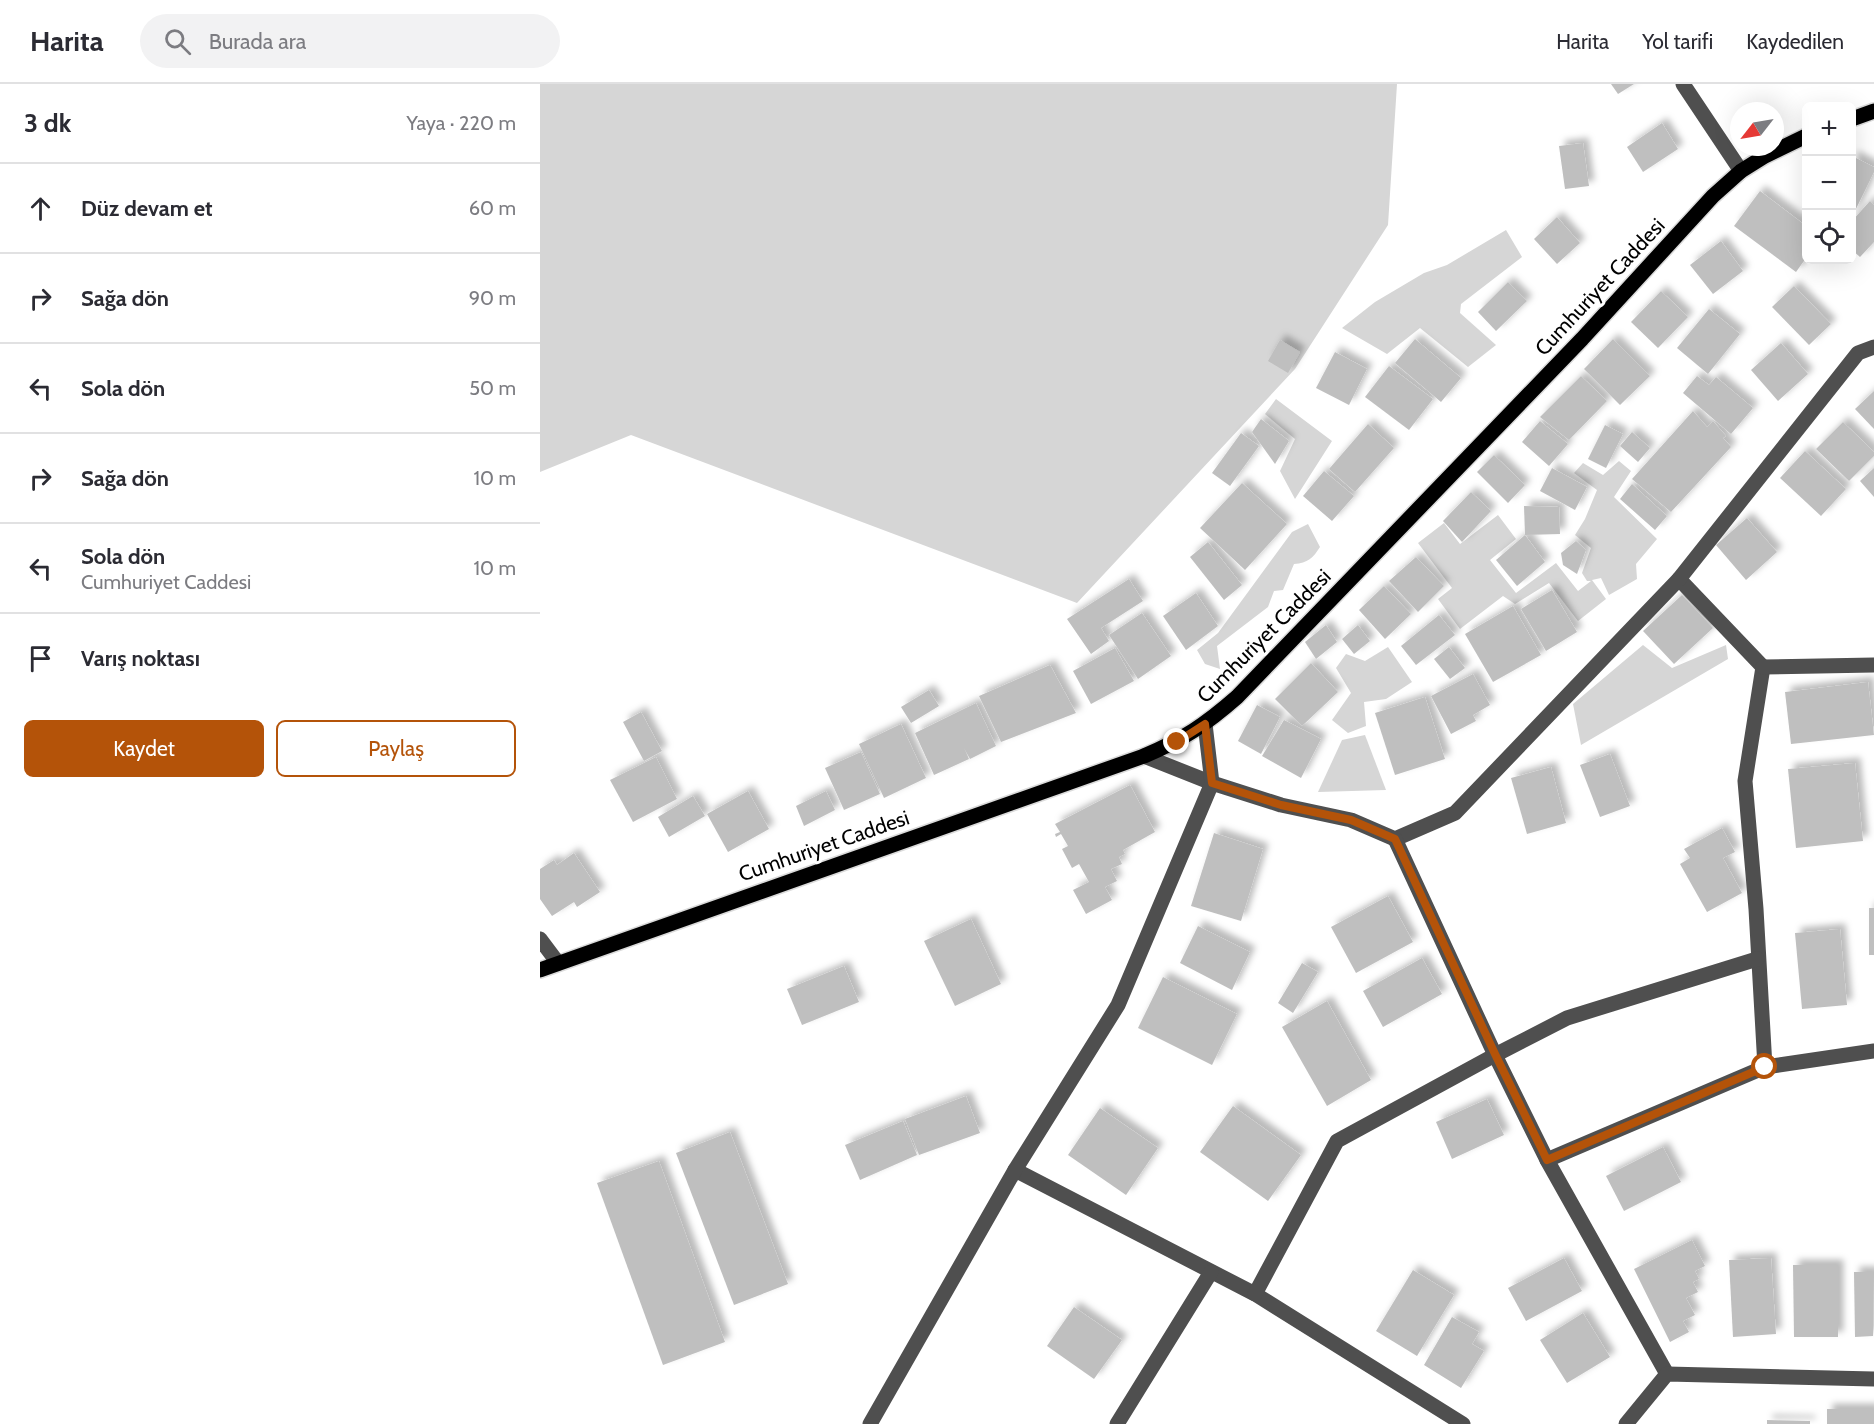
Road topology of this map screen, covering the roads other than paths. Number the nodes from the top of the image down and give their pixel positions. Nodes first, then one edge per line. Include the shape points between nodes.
1 (1683, 84) edge
2 (1874, 111) edge
3 (1856, 117) edge
4 (1802, 138) edge
5 (1741, 171) junction
6 (1874, 347) edge
7 (1679, 579) junction
8 (1874, 664) edge
9 (1763, 667) junction
10 (1205, 724) junction
11 (1144, 756) junction
12 (1212, 783) junction
13 (1395, 839) junction
14 (540, 939) edge
15 (1757, 959) junction
16 (558, 963) junction
17 (540, 970) edge
18 (1874, 1052) edge
19 (1495, 1054) junction
20 (1765, 1067) junction
21 (1547, 1160) junction
22 (1015, 1170) junction
23 (1210, 1272) junction
24 (1256, 1294) junction
25 (1667, 1374) junction
26 (1874, 1379) edge
27 (870, 1424) edge
28 (1116, 1424) edge
29 (1462, 1424) edge
30 (1626, 1424) edge

1 - 5 street
2 - 3 main road
4 - 5 main road, Cumhuriyet Caddesi
5 - 10 main road, Cumhuriyet Caddesi via 1237,697
6 - 7 street via 1858,353
7 - 9 street
7 - 13 street via 1455,813
8 - 9 street
9 - 15 street via 1745,781
10 - 11 main road, Cumhuriyet Caddesi
10 - 12 street
11 - 12 street
11 - 16 main road, Cumhuriyet Caddesi
12 - 13 street via 1281,805 1351,820
12 - 22 street via 1118,1005
13 - 19 street
14 - 16 street
15 - 19 street via 1567,1018
15 - 20 street
16 - 17 main road, Cumhuriyet Caddesi
18 - 20 street
19 - 21 street
19 - 24 street via 1337,1141
20 - 21 street
21 - 25 street
22 - 23 street
22 - 27 street
23 - 24 street
23 - 28 street
24 - 29 street
25 - 26 street
25 - 30 street

